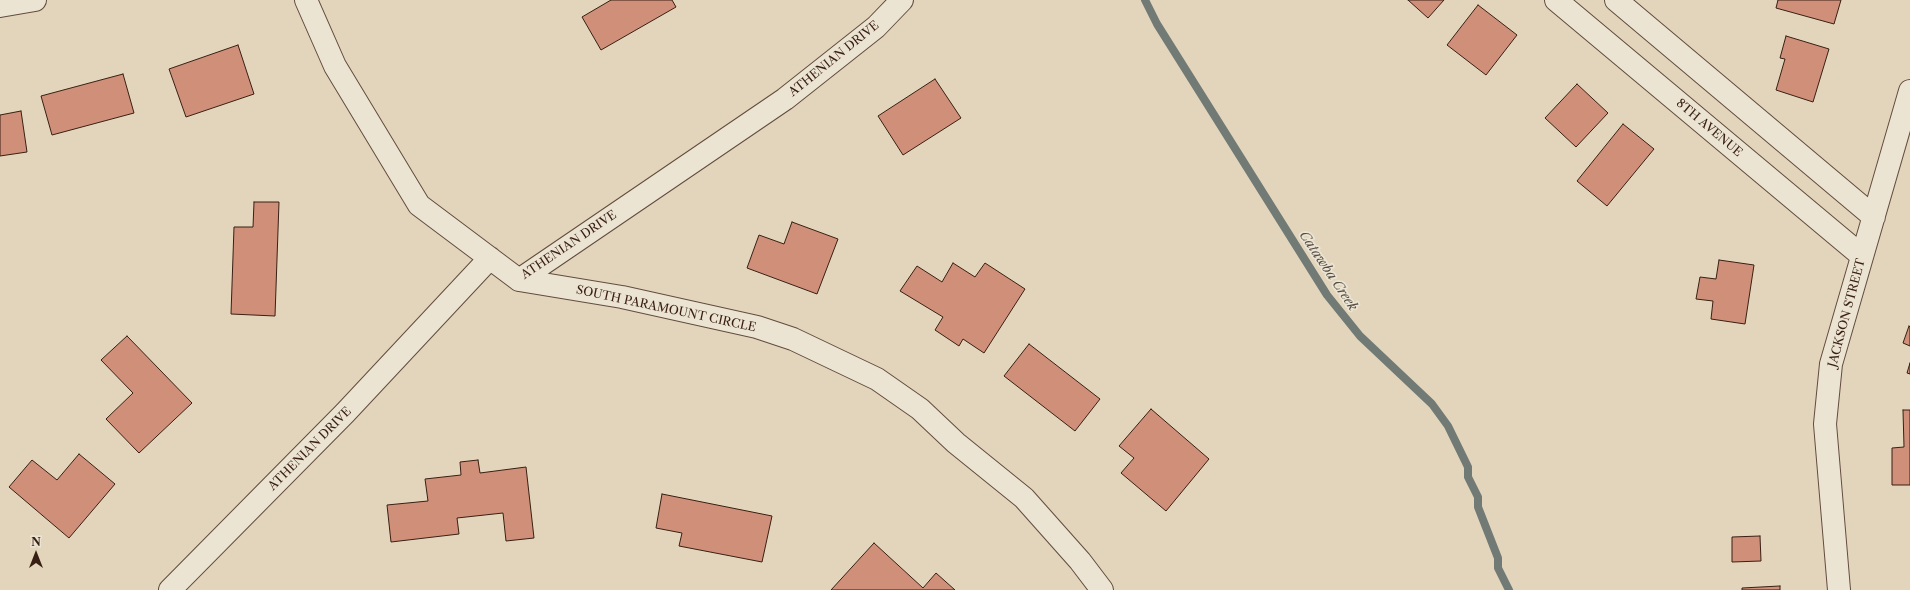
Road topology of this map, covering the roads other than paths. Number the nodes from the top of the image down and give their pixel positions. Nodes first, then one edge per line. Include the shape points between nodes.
1 (35, 0) edge
2 (306, 0) edge
3 (902, 0) edge
4 (1556, 0) edge
5 (1616, 0) edge
6 (0, 6) edge
7 (1910, 91) edge
8 (1874, 217) junction
9 (1862, 256) junction
10 (490, 258) junction
11 (519, 280) junction
12 (170, 590) edge
13 (1102, 590) edge
14 (1839, 590) edge

1 - 6 street
2 - 10 street via 335,66 419,205
3 - 11 street, ATHENIAN DRIVE via 876,27 785,99
4 - 9 street, 8TH AVENUE
5 - 8 street
7 - 8 street, JACKSON STREET
8 - 9 street, JACKSON STREET
9 - 14 street, JACKSON STREET via 1831,364 1825,424
10 - 11 street, ATHENIAN DRIVE
10 - 12 street, ATHENIAN DRIVE via 345,414
11 - 13 street, SOUTH PARAMOUNT CIRCLE via 622,297 757,327 793,339 877,379 920,409 956,443 1024,498

